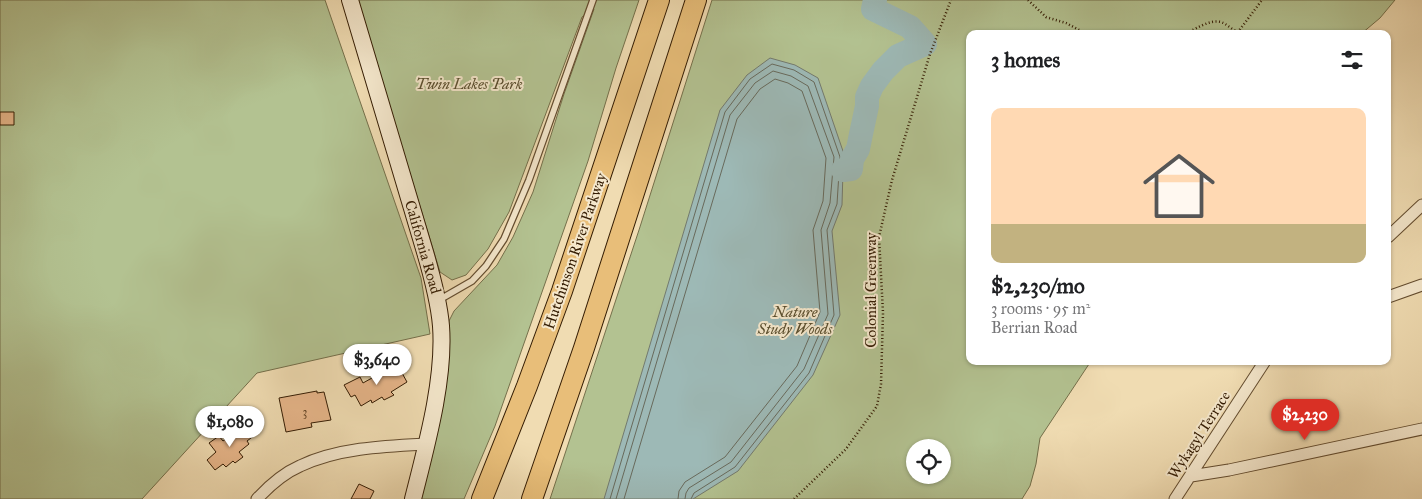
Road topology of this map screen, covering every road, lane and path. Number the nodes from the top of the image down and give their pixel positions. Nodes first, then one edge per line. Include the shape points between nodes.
1 (350, 0) edge
2 (593, 0) edge
3 (658, 0) edge
4 (696, 0) edge
5 (951, 0) edge
6 (1028, 0) edge
7 (1262, 0) edge
8 (1079, 30) edge
9 (1195, 30) edge
10 (1232, 30) edge
11 (1240, 30) edge
12 (1422, 205) edge
13 (1391, 233) edge
14 (1422, 285) edge
15 (1391, 296) edge
16 (438, 301) junction
17 (1262, 365) edge
18 (1422, 429) edge
19 (426, 444) junction
20 (1191, 476) junction
21 (257, 499) edge
22 (413, 499) edge
23 (482, 499) edge
24 (532, 499) edge
25 (794, 499) edge
26 (1175, 499) edge

1 - 16 main road, California Road
2 - 16 lane via 529,180 504,239 472,280
3 - 23 highway, Hutchinson River Parkway via 562,291
4 - 24 highway via 579,365
5 - 25 path, Colonial Greenway via 930,54 892,180 879,237 883,313 881,384 877,406 846,449
6 - 8 path via 1046,17
7 - 11 path
9 - 10 path via 1210,21 1223,22
12 - 13 street
14 - 15 street
16 - 19 main road, California Road via 440,368
17 - 20 street, Wykagyl Terrace
18 - 20 street
19 - 21 street via 355,450 316,460 299,466
19 - 22 main road, California Road
20 - 26 street, Wykagyl Terrace

